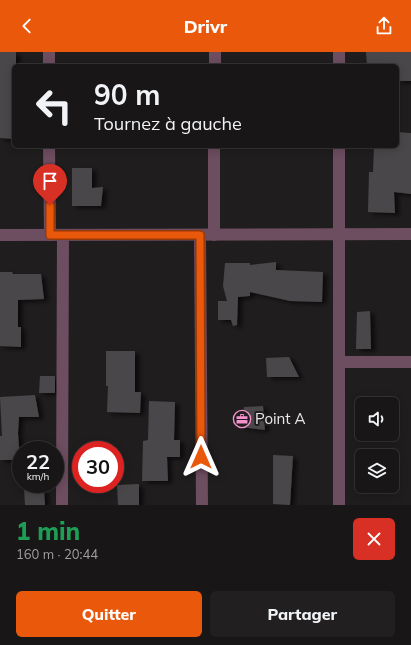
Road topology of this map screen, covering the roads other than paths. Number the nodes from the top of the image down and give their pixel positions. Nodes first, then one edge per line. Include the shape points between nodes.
1 (49, 52) edge
2 (215, 52) edge
3 (339, 52) edge
4 (49, 64) edge
5 (215, 64) edge
6 (339, 64) edge
7 (49, 148) edge
8 (214, 148) edge
9 (339, 148) edge
10 (0, 234) edge
11 (411, 234) edge
12 (50, 235) junction
13 (63, 235) junction
14 (200, 235) junction
15 (214, 235) junction
16 (339, 235) junction
17 (339, 362) junction
18 (411, 362) edge
19 (62, 505) edge
20 (202, 505) edge
21 (339, 505) edge

1 - 4 street
2 - 5 street
3 - 6 street
7 - 12 street
8 - 15 street
9 - 16 street
10 - 12 street
11 - 16 street
12 - 13 street
13 - 14 street
13 - 19 street
14 - 15 street
14 - 20 street
15 - 16 street
16 - 17 street
17 - 18 street
17 - 21 street

